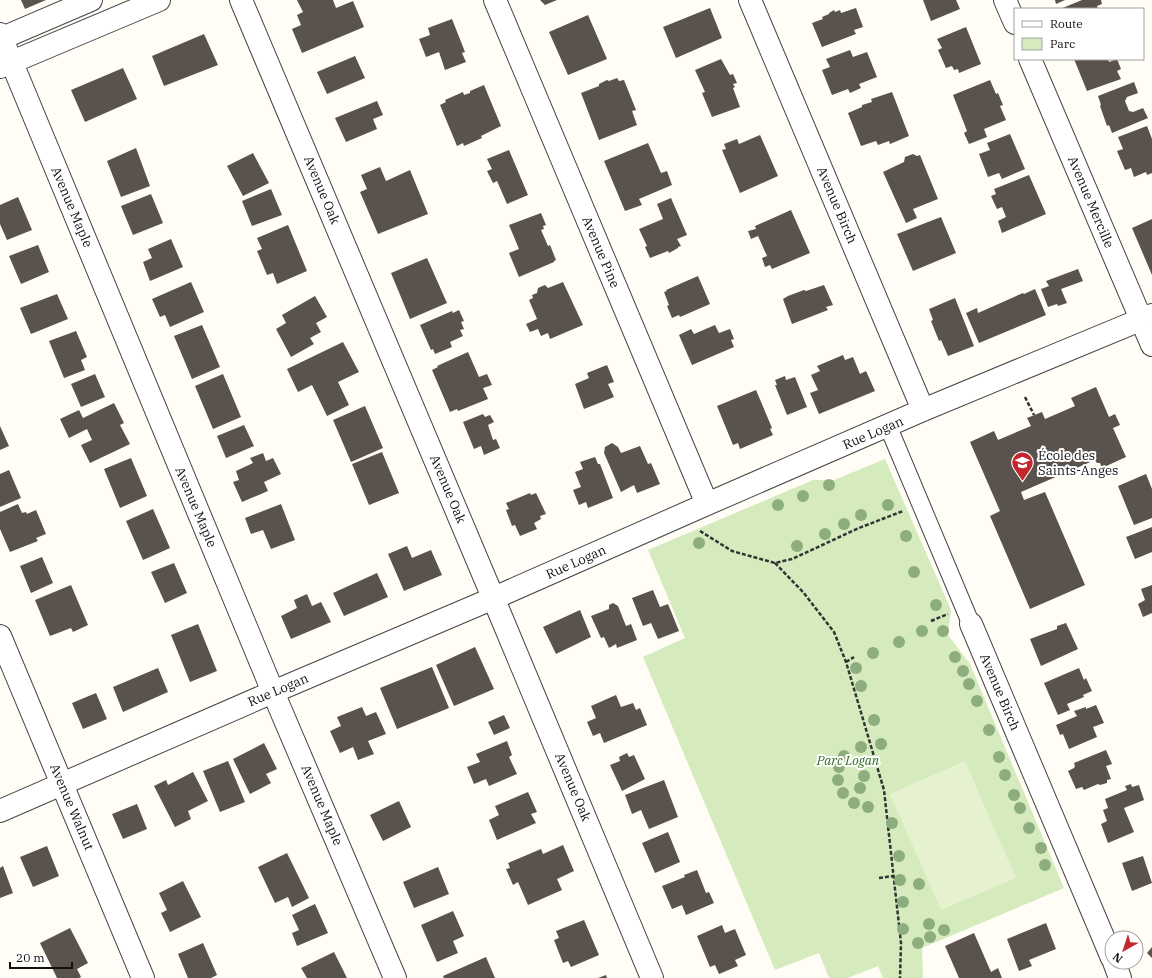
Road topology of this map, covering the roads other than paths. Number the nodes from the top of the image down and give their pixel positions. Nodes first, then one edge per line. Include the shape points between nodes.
1 (91, 0) edge
2 (159, 0) edge
3 (241, 0) edge
4 (495, 0) edge
5 (750, 0) edge
6 (1005, 0) edge
7 (1014, 21) edge
8 (1, 37) edge
9 (1030, 60) edge
10 (6, 64) edge
11 (1147, 317) edge
12 (1152, 345) edge
13 (923, 410) junction
14 (888, 426) junction
15 (707, 504) junction
16 (494, 598) junction
17 (971, 624) joint
18 (0, 636) edge
19 (273, 692) junction
20 (62, 784) junction
21 (0, 811) edge
22 (1104, 939) edge
23 (143, 978) edge
24 (395, 978) edge
25 (652, 978) edge

1 - 8 street
2 - 10 street
3 - 16 street, Avenue Oak
4 - 15 street, Avenue Pine
5 - 13 street, Avenue Birch
6 - 7 street
8 - 10 street, Avenue Maple
9 - 11 street, Avenue Mercille
10 - 19 street, Avenue Maple
11 - 12 street, Avenue Mercille
11 - 13 street, Rue Logan
13 - 14 street, Rue Logan
14 - 15 street, Rue Logan
14 - 17 street, Avenue Birch
15 - 16 street, Rue Logan
16 - 19 street, Rue Logan
16 - 25 street, Avenue Oak
17 - 22 street, Avenue Birch
18 - 20 street, Avenue Walnut
19 - 20 street, Rue Logan
19 - 24 street, Avenue Maple
20 - 21 street, Rue Logan
20 - 23 street, Avenue Walnut

